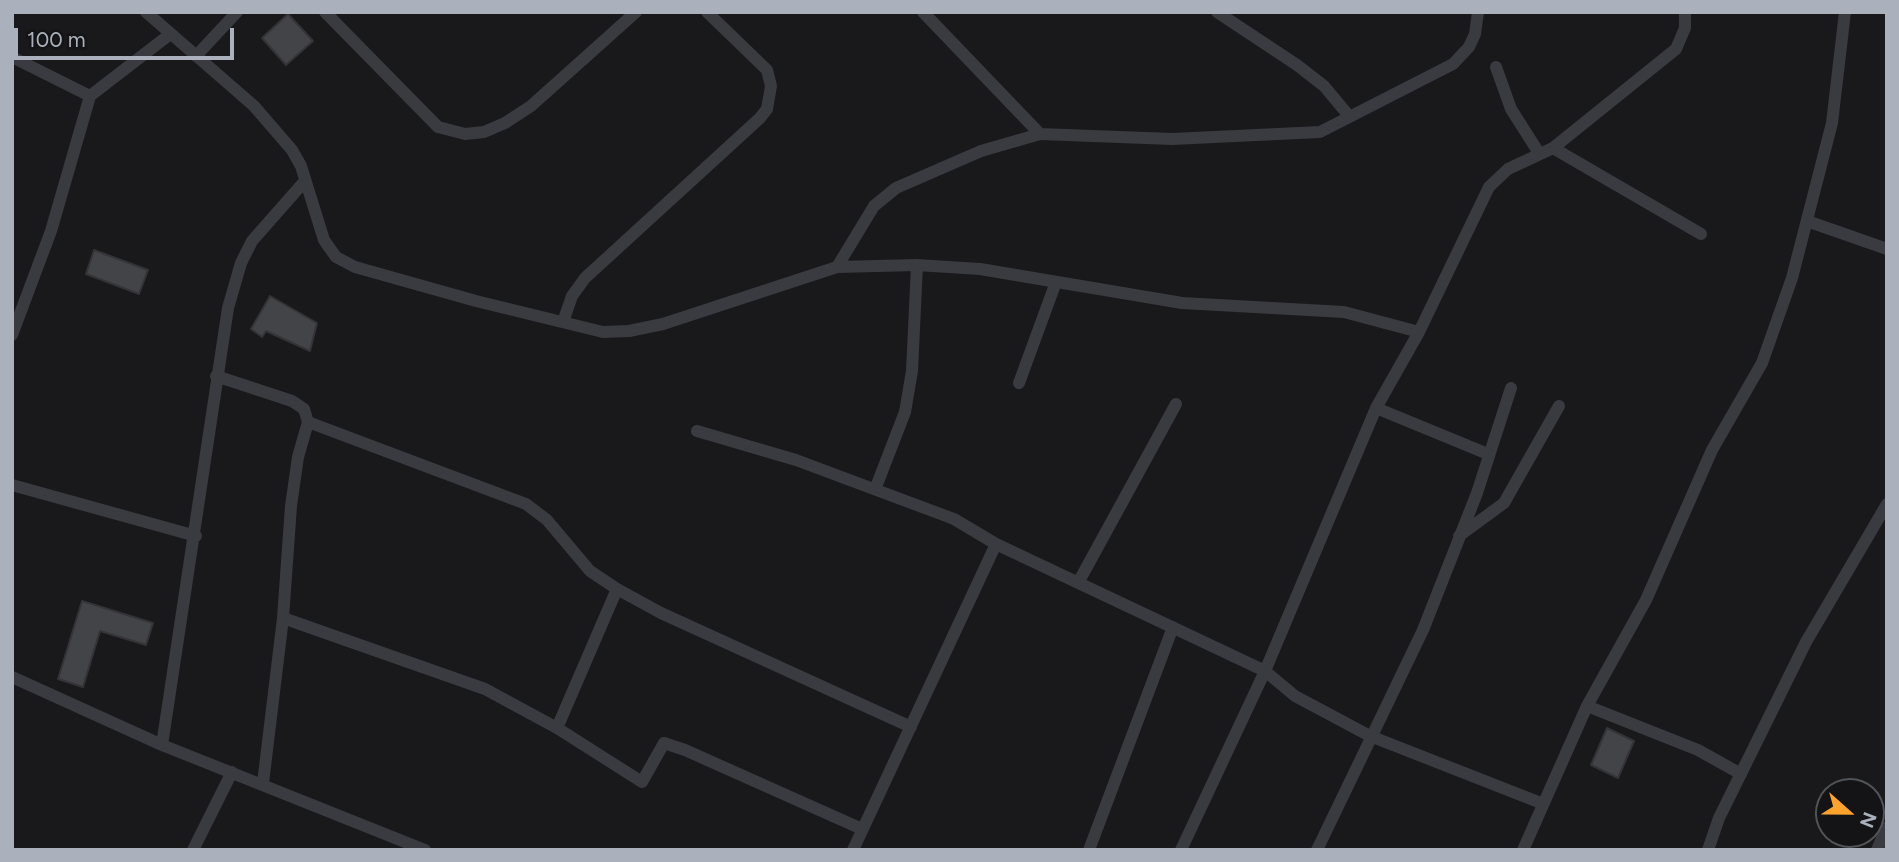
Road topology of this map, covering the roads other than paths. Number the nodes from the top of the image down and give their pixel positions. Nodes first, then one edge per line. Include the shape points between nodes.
1 (146, 12) edge
2 (237, 12) edge
3 (325, 12) edge
4 (636, 12) edge
5 (707, 12) edge
6 (1217, 12) edge
7 (1478, 12) edge
8 (1685, 12) edge
9 (1845, 12) edge
10 (931, 15) edge
11 (1233, 17) edge
12 (169, 35) junction
13 (196, 56) junction
14 (12, 57) edge
15 (1496, 67) dead end
16 (90, 96) junction
17 (1349, 116) junction
18 (1041, 134) junction
19 (1553, 148) junction
20 (1539, 153) junction
21 (304, 181) junction
22 (1807, 221) junction
23 (1700, 234) dead end
24 (1887, 249) edge
25 (917, 265) junction
26 (837, 267) junction
27 (1056, 282) junction
28 (563, 322) junction
29 (1419, 332) junction
30 (12, 335) edge
31 (216, 376) junction
32 (1019, 383) dead end
33 (1511, 388) dead end
34 (1177, 404) dead end
35 (1559, 406) dead end
36 (1376, 408) junction
37 (308, 422) junction
38 (697, 431) dead end
39 (1488, 454) junction
40 (12, 485) edge
41 (876, 487) junction
42 (1887, 504) edge
43 (196, 536) junction
44 (1458, 537) junction
45 (996, 544) junction
46 (1078, 583) junction
47 (617, 589) junction
48 (283, 618) junction
49 (1173, 627) junction
50 (1265, 671) junction
51 (12, 677) edge
52 (1587, 706) junction
53 (911, 727) junction
54 (557, 728) junction
55 (1370, 736) junction
56 (162, 745) junction
57 (232, 772) junction
58 (1741, 774) junction
59 (263, 783) junction
60 (1542, 803) junction
61 (1887, 827) edge
62 (862, 829) junction
63 (193, 850) edge
64 (425, 850) edge
65 (853, 850) edge
66 (1089, 850) edge
67 (1181, 850) edge
68 (1317, 850) edge
69 (1523, 850) edge
70 (1708, 850) edge
71 (1877, 850) edge

1 - 12 street
2 - 13 street
3 - 4 street via 439,127 465,134 505,124 531,106
5 - 28 street via 767,70 771,86 767,109 585,278 572,296
6 - 11 street
7 - 17 street via 1469,47 1453,64
8 - 19 street via 1685,29 1675,49
9 - 22 street via 1832,123
10 - 18 street
11 - 17 street via 1324,86
12 - 13 street
12 - 16 street
13 - 21 street via 254,106 292,150
14 - 16 street
15 - 20 street via 1511,109
16 - 30 street via 51,231
17 - 18 street via 1320,132 1252,137
18 - 26 street via 981,151 896,188 874,206
19 - 20 street
19 - 23 street
20 - 29 street via 1508,169 1489,187
21 - 28 street via 324,240 336,257 382,274
21 - 31 street via 252,240 241,263
22 - 24 street
22 - 52 street via 1762,363 1712,450 1646,600
25 - 26 street
25 - 27 street via 980,269
25 - 41 street via 912,372 905,412
26 - 28 street via 629,331 603,332
27 - 29 street via 1182,303 1344,312
27 - 32 street
29 - 36 street
31 - 37 street via 292,401 304,409
31 - 43 street
33 - 39 street
34 - 46 street
35 - 44 street via 1504,503
36 - 39 street
36 - 50 street
37 - 47 street via 526,504 547,520 590,571
37 - 48 street via 290,506
38 - 41 street
39 - 44 street
40 - 43 street
41 - 45 street via 954,519
42 - 58 street via 1806,642
43 - 56 street
44 - 55 street via 1423,630
45 - 46 street
45 - 53 street
46 - 49 street
47 - 53 street via 661,614
47 - 54 street
48 - 54 street via 485,689
48 - 59 street
49 - 50 street
49 - 66 street
50 - 55 street via 1295,696
50 - 67 street
51 - 56 street
52 - 58 street via 1698,750
52 - 60 street
53 - 62 street
54 - 62 street via 642,782 664,743
55 - 60 street
55 - 68 street
56 - 57 street
57 - 59 street
57 - 63 street
58 - 70 street
59 - 64 street
60 - 69 street
61 - 71 street
62 - 65 street

